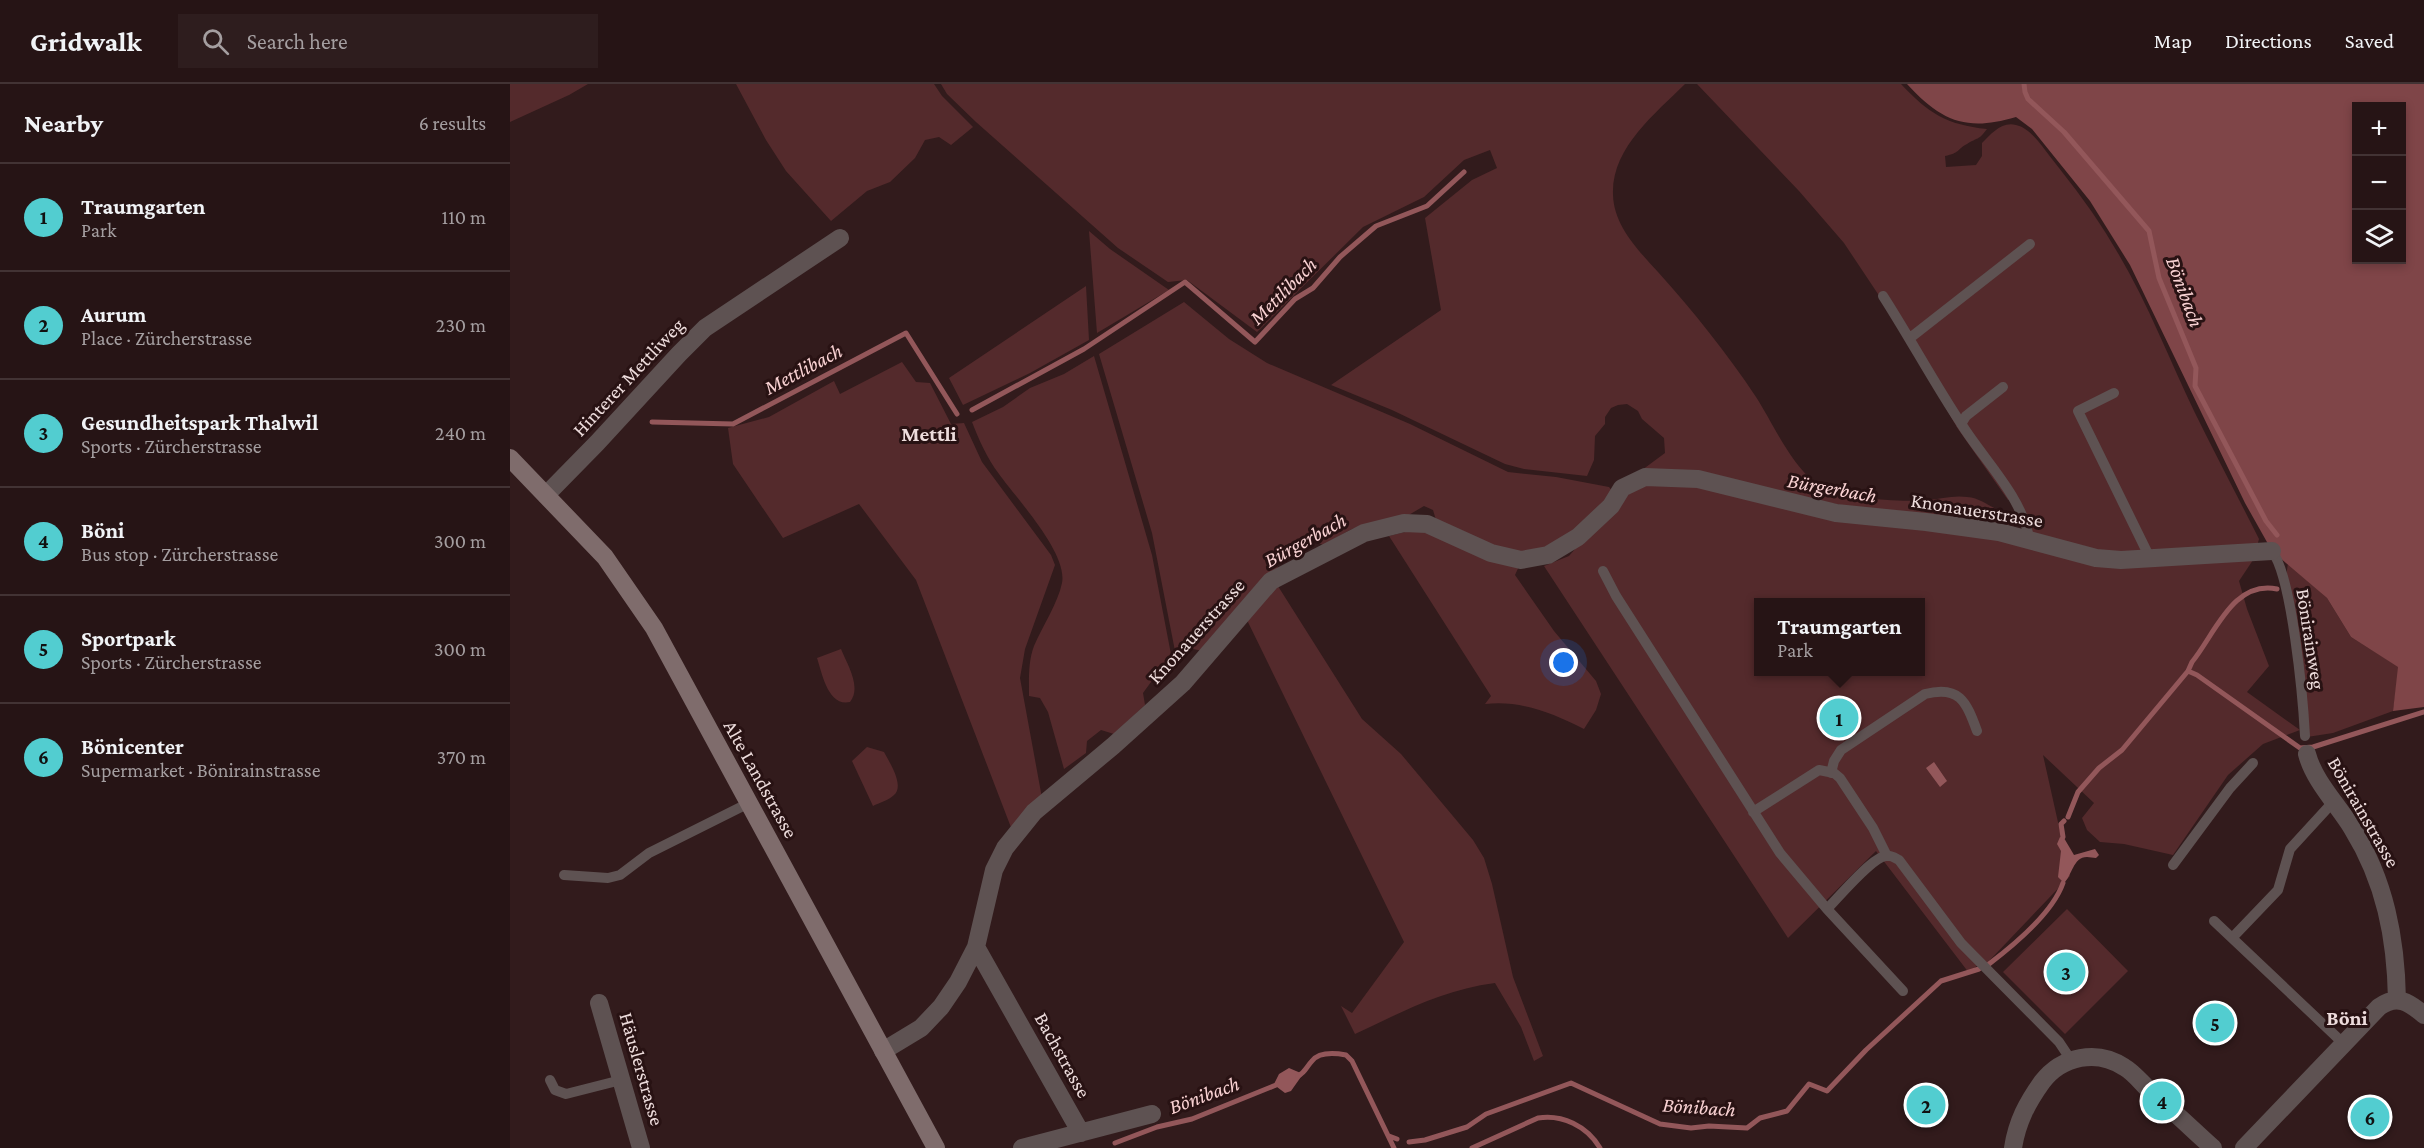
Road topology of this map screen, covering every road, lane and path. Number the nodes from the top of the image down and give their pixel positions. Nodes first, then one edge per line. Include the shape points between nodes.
1 (840, 238) dead end
2 (2030, 244) dead end
3 (1883, 296) dead end
4 (1910, 338) junction
5 (2002, 387) dead end
6 (2114, 393) dead end
7 (1961, 424) junction
8 (510, 458) edge
9 (546, 495) junction
10 (2029, 538) junction
11 (2272, 551) joint
12 (2150, 558) junction
13 (1603, 571) dead end
14 (1977, 731) dead end
15 (2305, 736) dead end
16 (2307, 754) dead end
17 (2253, 763) dead end
18 (1831, 773) junction
19 (2334, 801) junction
20 (749, 803) junction
21 (1753, 812) junction
22 (1887, 855) junction
23 (2173, 865) dead end
24 (564, 875) dead end
25 (1827, 909) junction
26 (2214, 921) dead end
27 (2233, 937) junction
28 (976, 947) junction
29 (1903, 991) dead end
30 (2397, 1000) junction
31 (599, 1003) dead end
32 (2424, 1015) edge
33 (2343, 1043) junction
34 (883, 1051) junction
35 (2071, 1060) junction
36 (550, 1080) dead end
37 (621, 1080) junction
38 (1152, 1114) dead end
39 (1081, 1133) junction
40 (641, 1148) edge
41 (936, 1148) edge
42 (1022, 1148) edge
43 (2013, 1148) edge
44 (2213, 1148) edge
45 (2244, 1148) edge

1 - 9 street, Hinterer Mettliweg via 705,328
2 - 4 lane
3 - 4 lane
4 - 7 lane
5 - 7 lane
6 - 12 lane via 2078,411
7 - 10 lane via 2013,498
8 - 9 main road, Alte Landstrasse
9 - 20 main road, Alte Landstrasse via 605,557 640,605
10 - 12 street, Knonauerstrasse via 2096,558
10 - 28 street, Knonauerstrasse via 1836,513 1698,479 1645,477 1622,488 1611,506 1578,537 1548,555 1521,560 1491,553 1427,524 1404,523 1364,533 1271,581 1183,683 1034,812 1005,848 994,870
11 - 12 street, Knonauerstrasse
11 - 15 lane, Bönirainweg via 2280,564 2288,601
13 - 21 lane
14 - 18 lane via 1970,711 1952,691 1925,694 1841,750
16 - 19 street, Bönirainstrasse
17 - 23 lane
18 - 21 lane via 1819,770
18 - 22 lane via 1840,778
19 - 27 lane via 2290,849 2278,890
19 - 30 street, Bönirainstrasse via 2370,860 2383,892 2391,928
20 - 24 lane via 649,853 621,875
20 - 34 main road, Alte Landstrasse
21 - 25 lane via 1780,853
22 - 25 lane via 1875,861
22 - 35 lane via 1899,860 1961,944 2060,1042
25 - 29 lane
26 - 27 lane
27 - 33 lane
28 - 34 street, Knonauerstrasse via 941,1007 921,1028
28 - 39 street, Bachstrasse
30 - 32 street via 2411,1004
30 - 33 street via 2379,1007
31 - 37 street, Häuslerstrasse
33 - 45 street
34 - 41 main road, Alte Landstrasse
35 - 43 street via 2048,1074 2026,1104
35 - 44 street via 2086,1056 2124,1067
36 - 37 lane via 555,1090 566,1094
37 - 40 street, Häuslerstrasse
38 - 39 street
39 - 42 street

